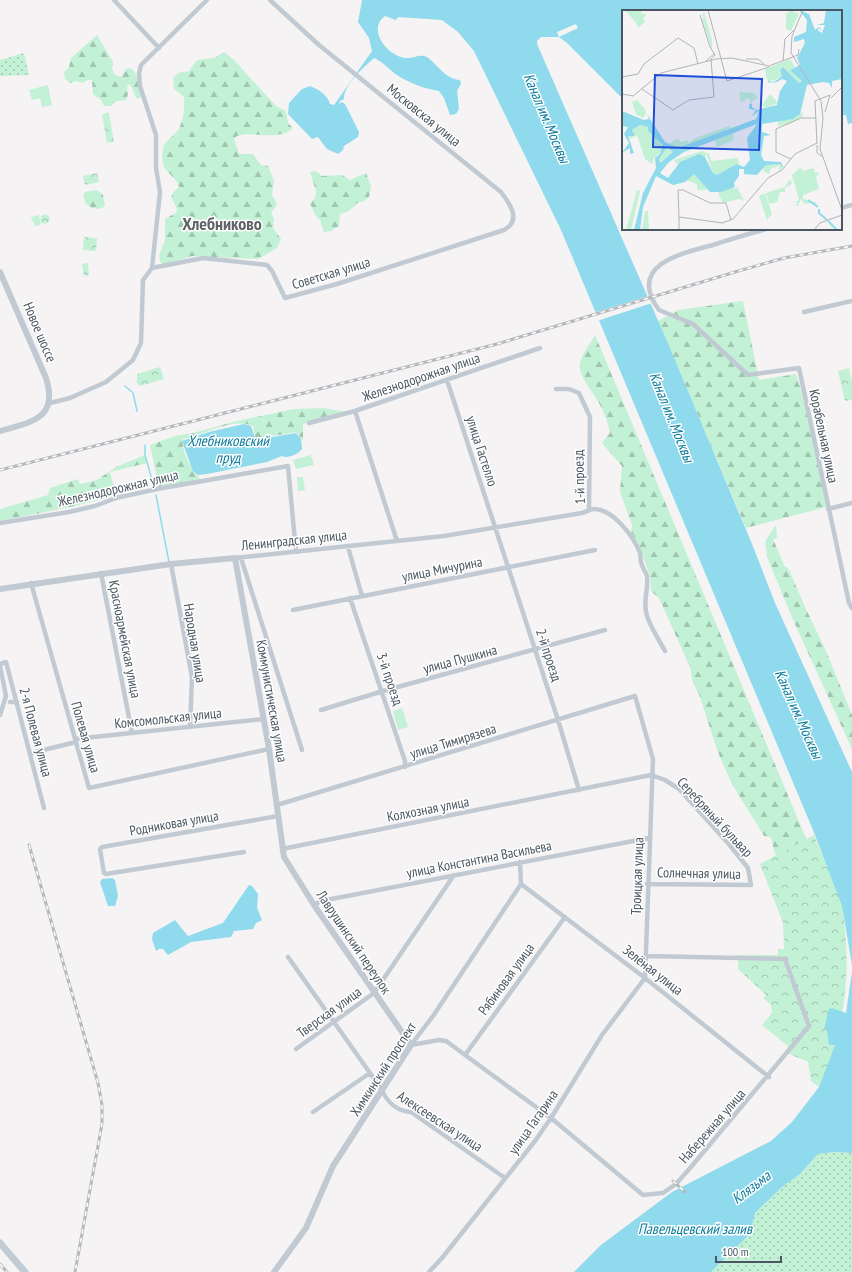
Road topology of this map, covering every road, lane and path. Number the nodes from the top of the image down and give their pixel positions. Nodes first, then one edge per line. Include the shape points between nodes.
1 (114, 0) edge
2 (207, 0) edge
3 (270, 0) edge
4 (159, 48) junction
5 (852, 205) edge
6 (512, 206) joint
7 (842, 208) edge
8 (763, 230) edge
9 (152, 268) junction
10 (0, 272) edge
11 (852, 301) edge
12 (804, 312) dead end
13 (540, 348) dead end
14 (447, 380) junction
15 (556, 388) dead end
16 (50, 403) junction
17 (356, 411) junction
18 (308, 423) dead end
19 (0, 431) edge
20 (852, 503) edge
21 (828, 509) junction
22 (590, 510) junction
23 (0, 523) edge
24 (496, 528) junction
25 (397, 541) junction
26 (348, 547) junction
27 (595, 550) dead end
28 (296, 552) junction
29 (238, 558) junction
30 (171, 564) junction
31 (508, 567) junction
32 (101, 574) junction
33 (32, 583) junction
34 (0, 589) edge
35 (362, 596) junction
36 (350, 598) junction
37 (852, 608) edge
38 (292, 610) dead end
39 (606, 630) dead end
40 (535, 650) junction
41 (665, 651) dead end
42 (0, 665) edge
43 (383, 691) junction
44 (10, 702) dead end
45 (17, 702) junction
46 (321, 710) dead end
47 (0, 715) edge
48 (264, 719) junction
49 (558, 720) junction
50 (190, 727) junction
51 (132, 733) junction
52 (76, 740) junction
53 (269, 749) junction
54 (302, 750) dead end
55 (31, 753) junction
56 (405, 767) junction
57 (651, 775) junction
58 (579, 790) junction
59 (277, 805) junction
60 (44, 808) dead end
61 (278, 816) junction
62 (649, 838) junction
63 (282, 849) junction
64 (244, 852) dead end
65 (520, 862) junction
66 (454, 875) junction
67 (521, 884) junction
68 (647, 884) junction
69 (750, 885) joint
70 (314, 905) junction
71 (565, 917) junction
72 (646, 956) junction
73 (288, 957) dead end
74 (645, 978) junction
75 (374, 993) junction
76 (335, 1022) junction
77 (411, 1046) junction
78 (296, 1049) dead end
79 (465, 1055) junction
80 (370, 1073) junction
81 (769, 1077) junction
82 (382, 1090) junction
83 (313, 1112) dead end
84 (551, 1118) junction
85 (506, 1178) junction
86 (0, 1242) edge
87 (26, 1272) edge
88 (274, 1272) edge
89 (429, 1272) edge

1 - 4 street
2 - 4 street
3 - 6 street, Московская улица via 319,45 484,177
4 - 9 street via 141,65 138,74 156,135 156,168 160,188
5 - 7 street
6 - 9 street, Советская улица via 512,224 504,230 337,284 285,298 267,265 203,258
8 - 21 street, Корабельная улица via 668,259 655,270 649,290 656,306 662,312 687,321 748,375 799,368
9 - 16 street via 143,280 141,343 133,360 98,387
10 - 16 street, Новое шоссе via 46,378
11 - 12 street
13 - 14 street, Железнодорожная улица
14 - 17 street, Железнодорожная улица
14 - 24 street, улица Гастелло
15 - 22 street, 1-й проезд via 579,393 590,416
16 - 19 street via 41,416 33,421
17 - 18 street, Железнодорожная улица
17 - 25 street
20 - 21 street
21 - 37 street, Корабельная улица
22 - 24 street, Ленинградская улица
22 - 41 street, 1-й проезд via 607,512 634,540 647,575 647,615
23 - 28 street, Железнодорожная улица via 69,512 157,489 288,466
24 - 25 street, Ленинградская улица
24 - 31 street, 2-й проезд
25 - 26 street, Ленинградская улица
26 - 28 street, Ленинградская улица
26 - 35 street
27 - 31 street, улица Мичурина
28 - 29 street, Ленинградская улица
29 - 30 street, Ленинградская улица
29 - 48 street, Коммунистическая улица
29 - 54 street, Коммунистическая улица
30 - 32 street, Ленинградская улица
30 - 50 street, Народная улица via 192,677
31 - 35 street, улица Мичурина
31 - 40 street, 2-й проезд
32 - 33 street, Ленинградская улица
32 - 51 street, Красноармейская улица
33 - 34 street, Ленинградская улица
33 - 52 street, Полевая улица
35 - 36 street, улица Мичурина
36 - 38 street, улица Мичурина
36 - 43 street, 3-й проезд
39 - 40 street, улица Пушкина
40 - 43 street, улица Пушкина
40 - 49 street, 2-й проезд
42 - 45 street, 2-я Полевая улица via 6,662
42 - 47 street via 6,696
43 - 46 street, улица Пушкина
43 - 56 street, 3-й проезд
44 - 45 street
45 - 55 street, 2-я Полевая улица
48 - 50 street, Комсомольская улица
48 - 53 street, Коммунистическая улица
49 - 56 street, улица Тимирязева
49 - 57 street, улица Тимирязева via 635,696 653,759
49 - 58 street, 2-й проезд
50 - 51 street, Комсомольская улица
51 - 52 street, Комсомольская улица
52 - 53 street, Полевая улица via 89,788
52 - 55 street, Комсомольская улица
53 - 59 street, Коммунистическая улица
55 - 60 street, 2-я Полевая улица
56 - 59 street, улица Тимирязева
57 - 58 street, Колхозная улица
57 - 62 street, Троицкая улица
57 - 69 street, Серебряный бульвар via 665,780 678,789 728,843 748,868
58 - 63 street, Колхозная улица
59 - 61 street, Коммунистическая улица
61 - 63 street, Коммунистическая улица
61 - 64 street, Родниковая улица via 100,849 104,873
62 - 65 street, улица Константина Васильева
62 - 68 street, Троицкая улица
63 - 70 street, Лаврушинский переулок
65 - 66 street, улица Константина Васильева
65 - 67 street
66 - 70 street, улица Константина Васильева
66 - 75 street, Тверская улица
67 - 71 street, Зелёная улица
67 - 77 street, Химкинский проспект
68 - 69 street, Солнечная улица
68 - 72 street, Троицкая улица
70 - 75 street, Лаврушинский переулок
71 - 74 street, Зелёная улица
71 - 79 street, Рябиновая улица
72 - 74 street, Троицкая улица
72 - 81 street, Набережная улица via 785,959 809,1026
73 - 76 street, Алексеевская улица
74 - 81 street, Зелёная улица
74 - 84 street, улица Гагарина via 602,1035
75 - 76 street, Тверская улица
75 - 77 street, Лаврушинский переулок
76 - 78 street, Тверская улица
76 - 80 street, Алексеевская улица
77 - 79 street via 443,1040
77 - 82 street, Химкинский проспект
79 - 84 street
80 - 82 street, Алексеевская улица
80 - 83 street
81 - 84 street, Набережная улица via 676,1184 662,1193 643,1195
82 - 85 street, Алексеевская улица via 389,1102 403,1112 411,1112
82 - 88 street, Химкинский проспект via 333,1166 306,1228
84 - 85 street, улица Гагарина
85 - 89 street, улица Гагарина
86 - 87 main road

